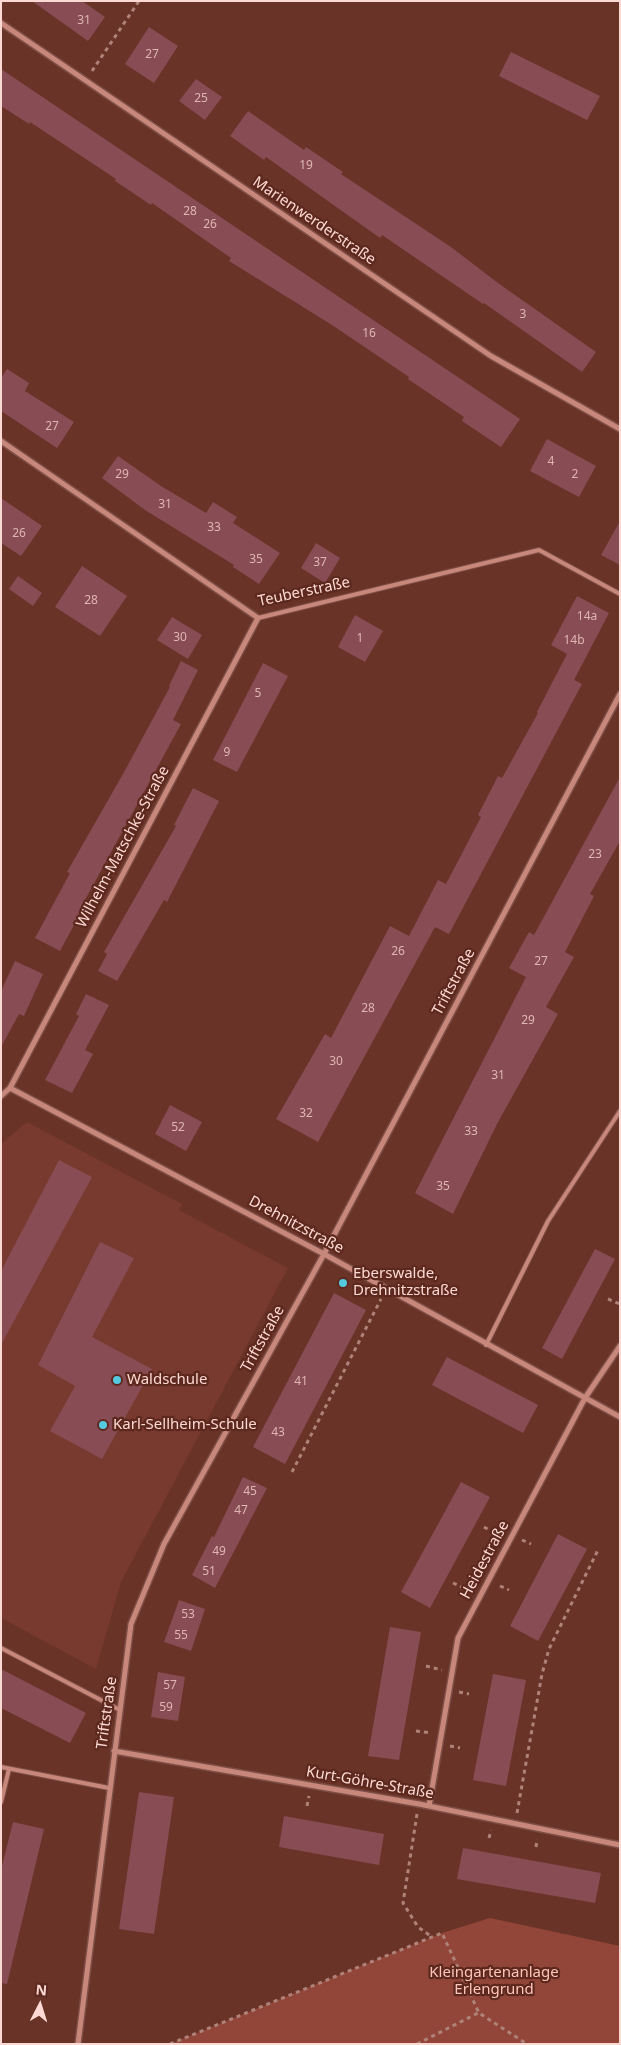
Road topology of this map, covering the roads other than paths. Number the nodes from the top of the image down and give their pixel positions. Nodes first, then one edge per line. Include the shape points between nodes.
1 (1, 23) edge
2 (620, 429) edge
3 (1, 441) edge
4 (620, 594) edge
5 (258, 618) junction
6 (620, 694) edge
7 (10, 1088) junction
8 (1, 1096) edge
9 (620, 1111) edge
10 (324, 1254) junction
11 (486, 1345) junction
12 (620, 1346) edge
13 (585, 1398) junction
14 (620, 1417) edge
15 (1, 1648) edge
16 (120, 1710) junction
17 (114, 1751) junction
18 (1, 1767) edge
19 (9, 1769) junction
20 (109, 1788) junction
21 (1, 1802) edge
22 (429, 1806) junction
23 (620, 1845) edge
24 (78, 2044) edge

1 - 2 street, Marienwerderstraße via 491,356
3 - 5 street, Teuberstraße
4 - 5 lane, Teuberstraße via 539,550
5 - 7 street, Wilhelm-Matschke-Straße
6 - 10 street, Triftstraße
7 - 8 street
7 - 10 street, Drehnitzstraße
9 - 11 lane via 548,1221
10 - 11 street, Drehnitzstraße
10 - 16 street, Triftstraße via 164,1544 132,1624
11 - 13 street, Drehnitzstraße
12 - 13 street, Heidestraße
13 - 14 street, Drehnitzstraße
13 - 22 street, Heidestraße via 458,1638
15 - 16 lane
16 - 17 street, Triftstraße
17 - 20 street, Triftstraße
17 - 22 street, Kurt-Göhre-Straße
18 - 19 lane
19 - 20 lane
19 - 21 lane
20 - 24 street, Triftstraße
22 - 23 street, Kurt-Göhre-Straße

